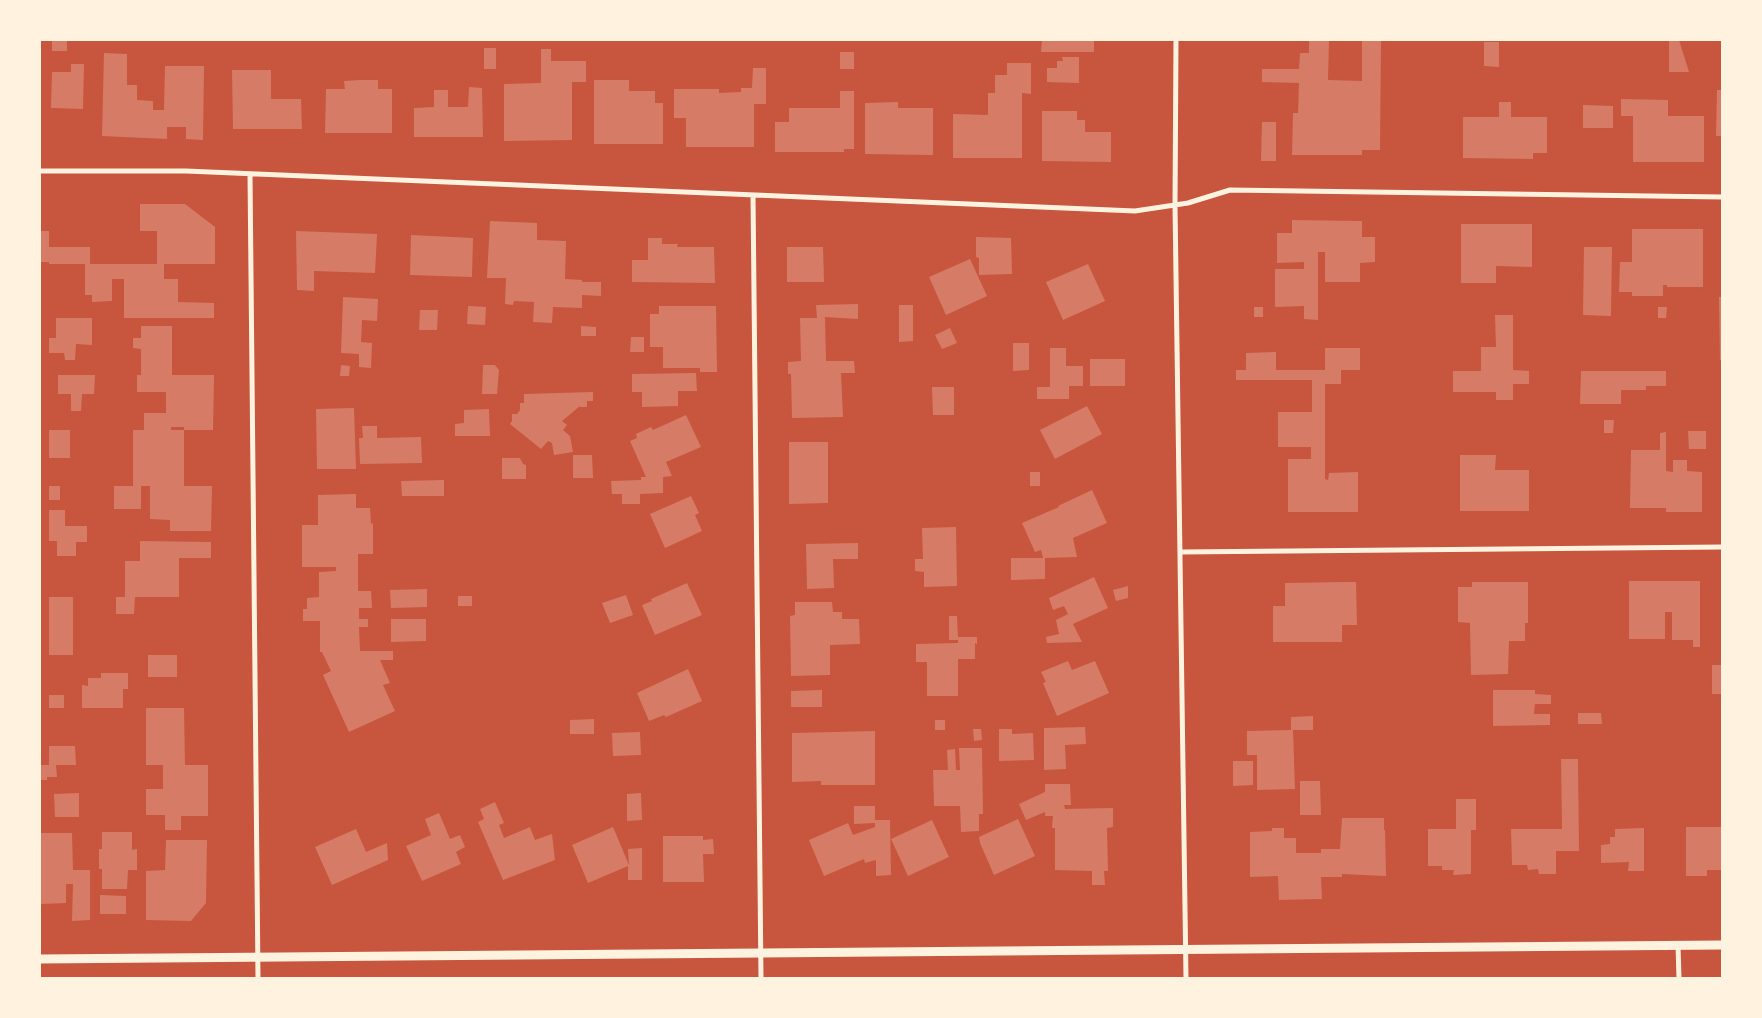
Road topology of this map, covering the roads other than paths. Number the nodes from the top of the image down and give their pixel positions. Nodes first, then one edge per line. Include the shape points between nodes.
1 (1176, 40) edge
2 (40, 171) edge
3 (250, 174) junction
4 (753, 195) junction
5 (1722, 197) edge
6 (1175, 206) junction
7 (1722, 547) edge
8 (1180, 552) junction
9 (1722, 944) edge
10 (1678, 945) junction
11 (1186, 949) junction
12 (761, 953) junction
13 (258, 957) junction
14 (40, 959) edge
15 (258, 978) edge
16 (761, 978) edge
17 (1186, 978) edge
18 (1679, 978) edge

1 - 6 street
2 - 3 street
3 - 4 street
3 - 13 street
4 - 6 street via 1135,211
4 - 12 street
5 - 6 street via 1230,190
6 - 8 street
7 - 8 street
8 - 11 street
9 - 10 street
10 - 11 street
10 - 18 street
11 - 12 street
11 - 17 street
12 - 13 street
12 - 16 street
13 - 14 street
13 - 15 street

